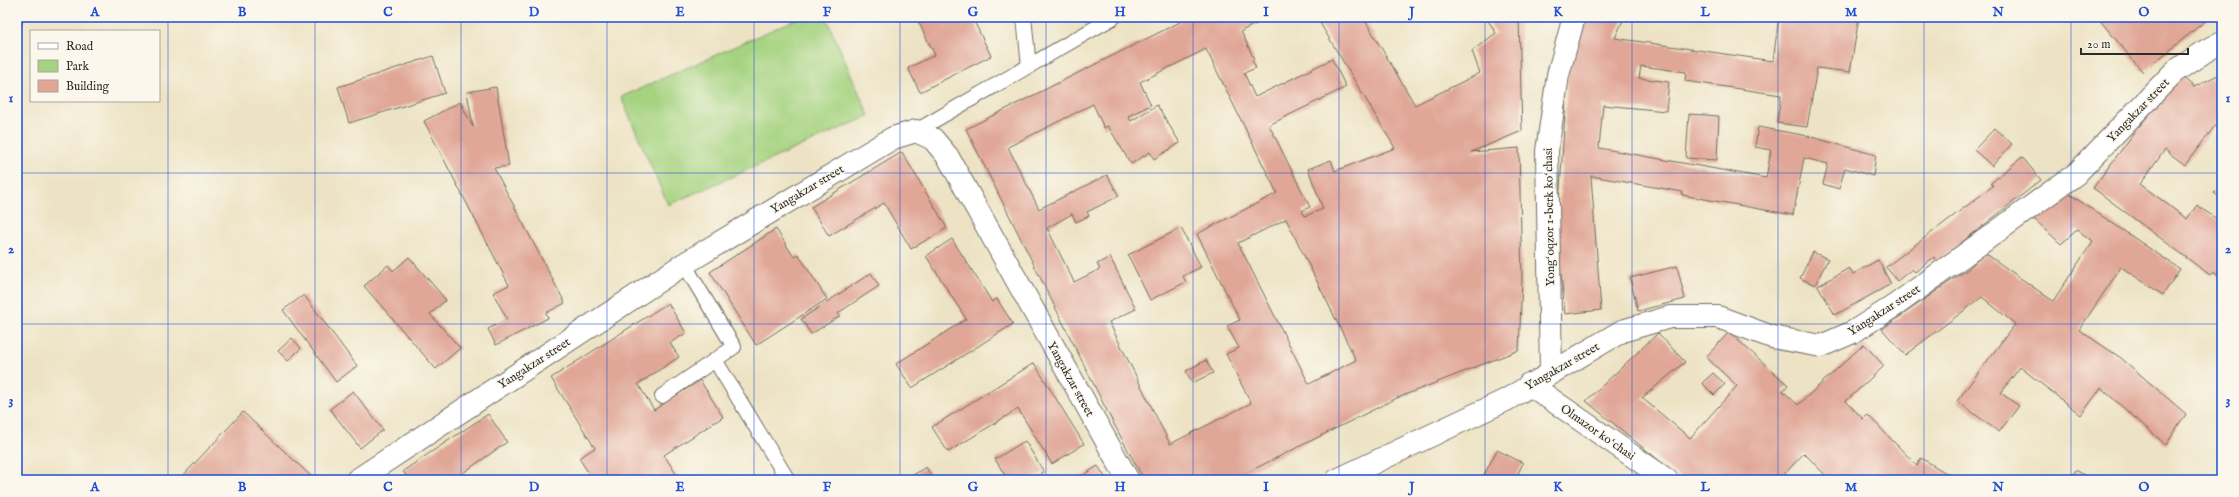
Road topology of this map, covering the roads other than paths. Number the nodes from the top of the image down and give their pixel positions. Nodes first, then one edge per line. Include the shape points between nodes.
1 (1024, 17) edge
2 (1114, 17) edge
3 (1574, 17) edge
4 (2222, 42) edge
5 (1029, 67) junction
6 (916, 131) junction
7 (684, 264) junction
8 (715, 360) junction
9 (1551, 372) junction
10 (1529, 384) junction
11 (662, 396) dead end
12 (357, 480) edge
13 (788, 480) edge
14 (1128, 480) edge
15 (1337, 480) edge
16 (1667, 480) edge

1 - 5 lane
2 - 5 lane
3 - 9 street, Yongʻoqzor 1-berk koʻchasi via 1558,75 1547,152
4 - 9 street, Yangakzar street via 2174,72 2076,174 1897,304 1853,332 1821,346 1772,337 1718,317 1670,317 1622,331
5 - 6 lane
6 - 7 street, Yangakzar street via 893,138
6 - 14 street, Yangakzar street via 933,139 948,156
7 - 8 lane via 734,347
7 - 12 street, Yangakzar street
8 - 11 lane
8 - 13 lane
9 - 10 street, Yangakzar street
10 - 15 street, Yangakzar street via 1506,400
10 - 16 street, Olmazor koʻchasi

